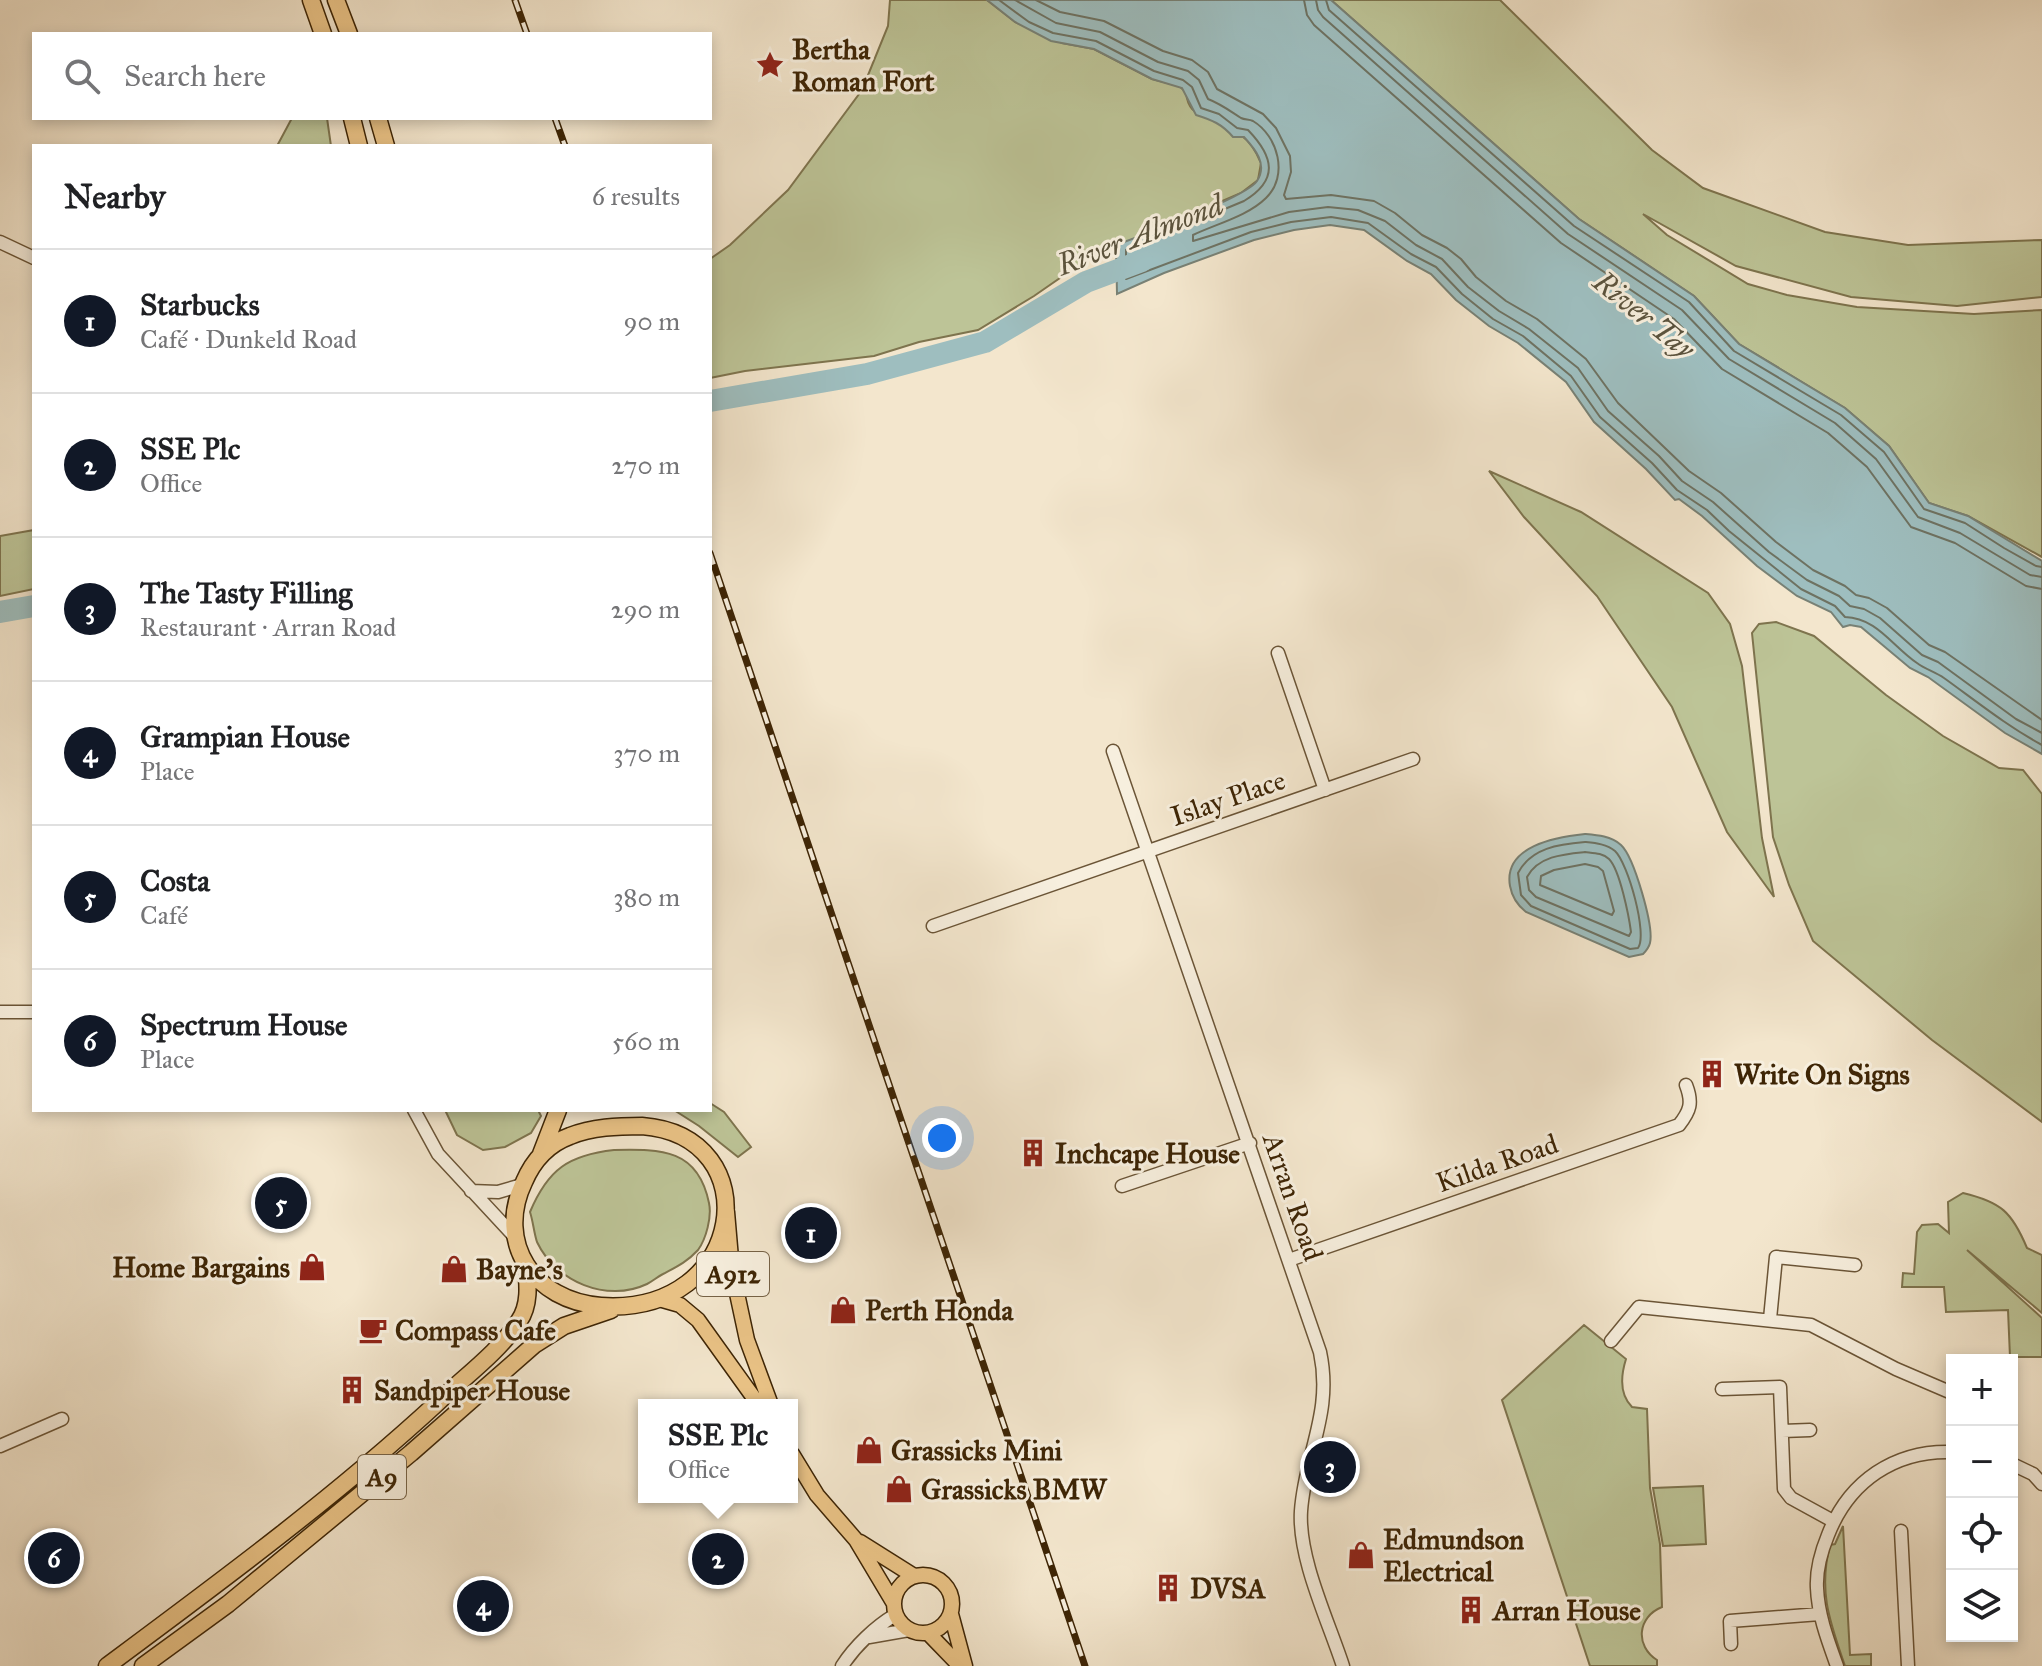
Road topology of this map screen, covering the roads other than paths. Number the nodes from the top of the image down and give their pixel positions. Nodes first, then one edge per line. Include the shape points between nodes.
1 (311, 0) edge
2 (336, 0) edge
3 (322, 32) edge
4 (348, 32) edge
5 (352, 120) edge
6 (379, 120) edge
7 (358, 144) edge
8 (385, 144) edge
9 (0, 242) edge
10 (32, 257) edge
11 (1278, 653) dead end
12 (1113, 751) dead end
13 (1413, 759) dead end
14 (1325, 790) junction
15 (1146, 851) junction
16 (933, 926) dead end
17 (0, 1012) edge
18 (32, 1012) edge
19 (1686, 1085) dead end
20 (415, 1112) edge
21 (557, 1112) edge
22 (639, 1112) edge
23 (657, 1127) junction
24 (1250, 1143) junction
25 (540, 1155) junction
26 (522, 1185) junction
27 (1122, 1186) dead end
28 (471, 1191) junction
29 (726, 1207) junction
30 (514, 1236) junction
31 (1289, 1260) junction
32 (1855, 1265) dead end
33 (526, 1267) junction
34 (659, 1299) junction
35 (628, 1305) junction
36 (1770, 1319) junction
37 (1611, 1341) dead end
38 (1722, 1389) dead end
39 (1946, 1390) edge
40 (755, 1399) edge
41 (769, 1399) edge
42 (62, 1419) dead end
43 (1810, 1430) dead end
44 (1782, 1431) junction
45 (0, 1446) edge
46 (1946, 1453) edge
47 (798, 1464) edge
48 (2018, 1467) edge
49 (2042, 1484) edge
50 (1833, 1521) junction
51 (1901, 1531) dead end
52 (856, 1540) junction
53 (914, 1576) junction
54 (894, 1608) junction
55 (951, 1614) junction
56 (1820, 1614) junction
57 (909, 1630) junction
58 (928, 1633) junction
59 (869, 1637) junction
60 (1731, 1644) dead end
61 (107, 1666) edge
62 (143, 1666) edge
63 (842, 1666) edge
64 (962, 1666) edge
65 (1343, 1666) edge
66 (1837, 1666) edge
67 (1908, 1666) edge

1 - 3 highway
2 - 4 highway
5 - 7 highway
6 - 8 highway
9 - 10 street
11 - 14 street, Islay Place
12 - 15 street, Arran Road
13 - 14 street, Islay Place
14 - 15 street, Islay Place
15 - 16 street, Islay Place
15 - 24 street, Arran Road
17 - 18 street
19 - 31 street, Kilda Road via 1690,1111 1679,1125
20 - 28 street via 438,1154
21 - 25 highway
22 - 23 highway
23 - 25 highway via 581,1133
23 - 29 highway via 703,1153 717,1170
24 - 27 street
24 - 31 street, Arran Road
25 - 26 highway
26 - 28 street via 498,1192
26 - 30 highway
28 - 30 street
29 - 34 highway via 711,1261 688,1283
29 - 41 main road, A912 via 747,1340
30 - 33 highway
31 - 65 street, Arran Road via 1324,1378 1301,1529 1306,1559
32 - 36 street via 1776,1257
33 - 35 highway via 567,1298 601,1306
33 - 61 highway, A9 via 525,1309 493,1351 403,1434
34 - 35 highway
34 - 40 main road, A912 via 680,1305 706,1328
35 - 62 highway, A9 via 564,1326 534,1345 228,1604
36 - 37 street via 1639,1307
36 - 39 street via 1811,1325
38 - 44 street via 1780,1387
42 - 45 street
43 - 44 street
44 - 50 street via 1784,1489
46 - 50 street via 1910,1456 1876,1472 1846,1500
47 - 52 main road
48 - 49 street
50 - 56 street via 1818,1567
51 - 67 street
52 - 53 main road
52 - 54 main road
53 - 54 main road via 900,1586
53 - 55 main road via 929,1575 943,1583 951,1596
54 - 57 main road
54 - 59 street
55 - 58 main road via 942,1627
55 - 64 main road
56 - 60 street via 1730,1621
56 - 66 street
57 - 58 main road
57 - 59 street
58 - 64 main road
59 - 63 street

